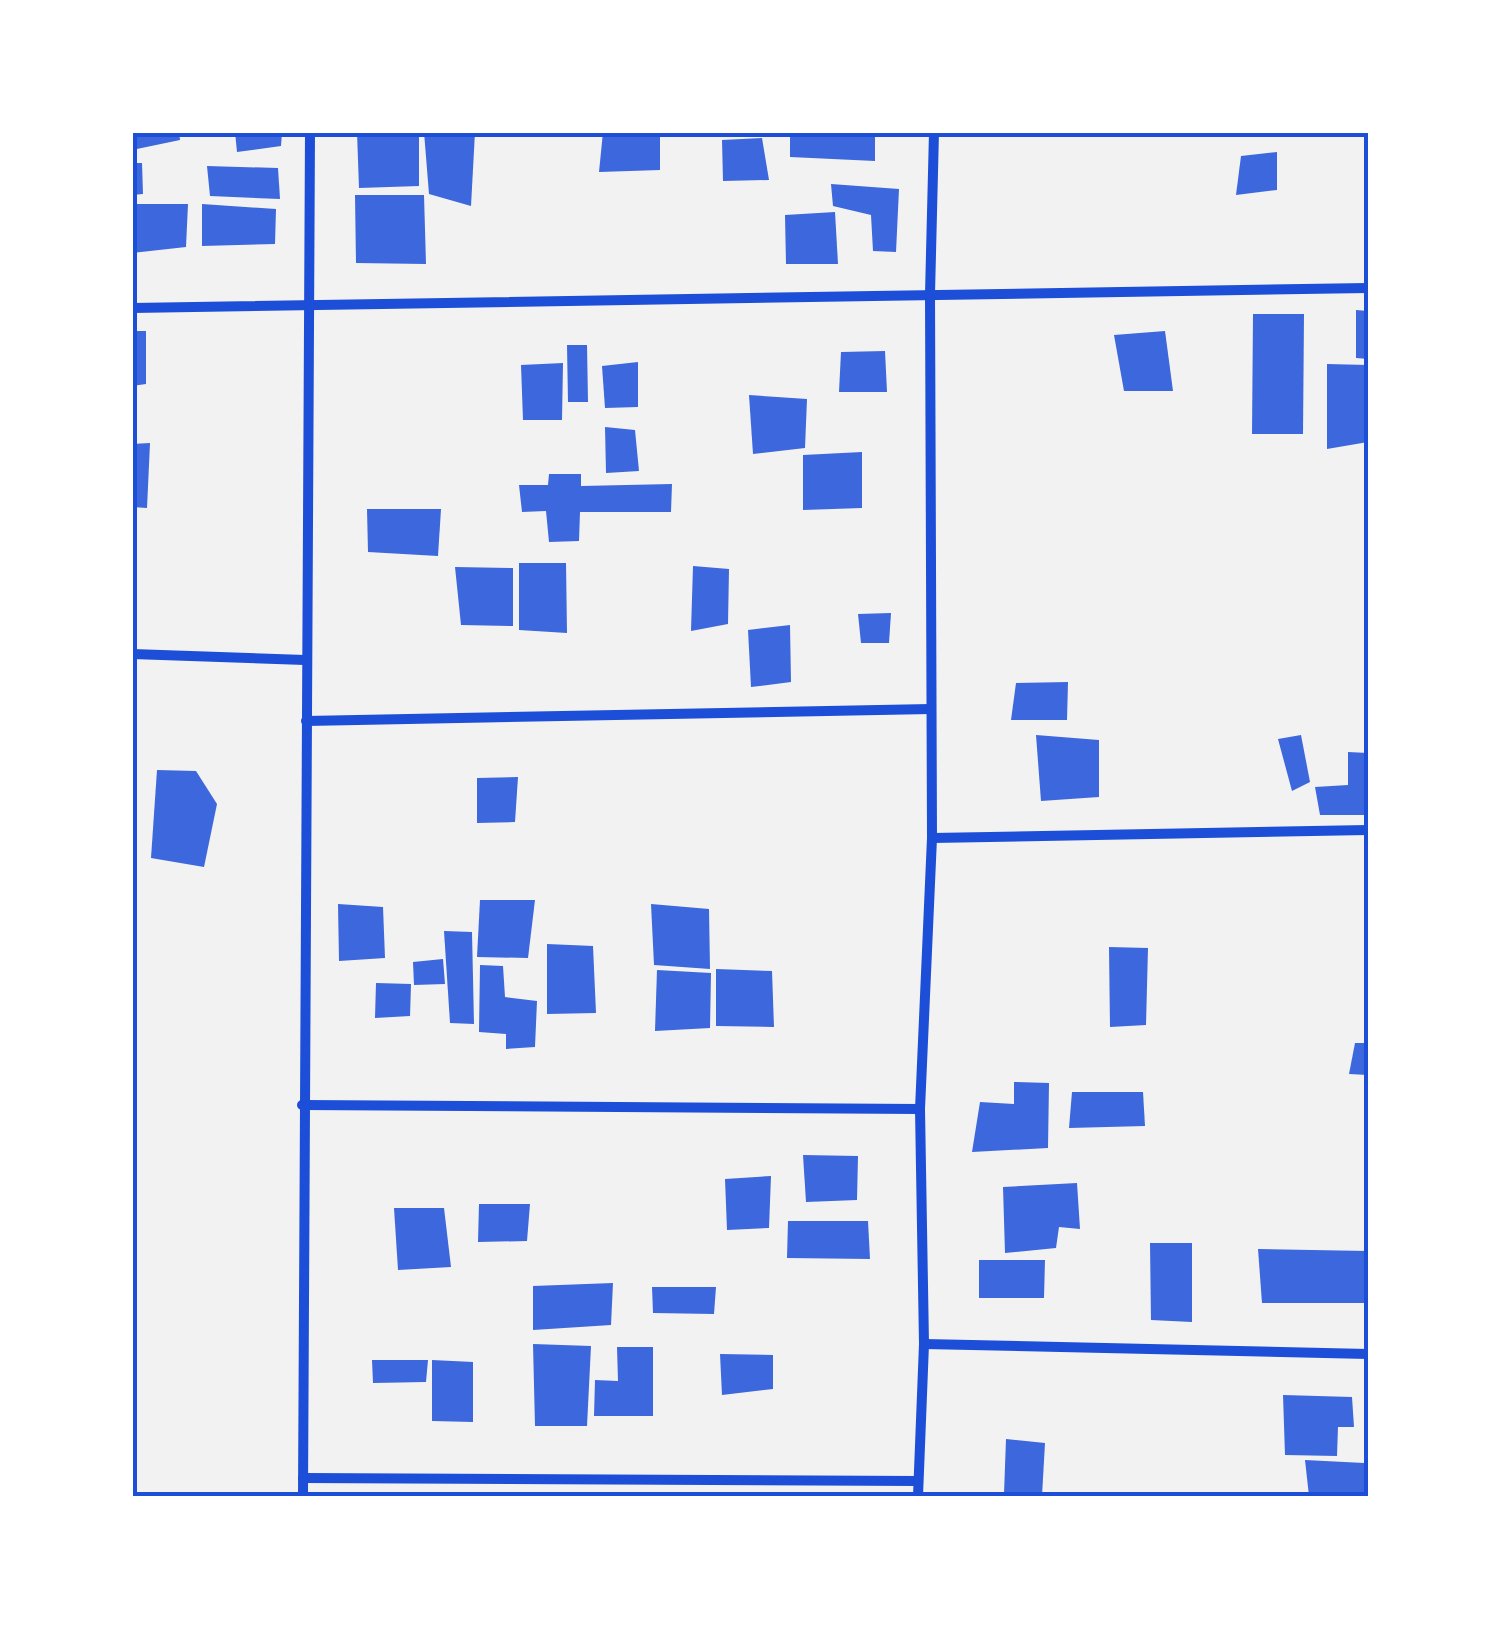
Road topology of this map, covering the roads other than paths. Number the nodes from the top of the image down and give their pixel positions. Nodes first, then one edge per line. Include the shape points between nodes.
1 (310, 132) edge
2 (934, 132) edge
3 (1368, 288) edge
4 (930, 294) junction
5 (309, 304) junction
6 (132, 308) edge
7 (132, 654) edge
8 (305, 660) junction
9 (932, 709) junction
10 (306, 721) junction
11 (1368, 830) edge
12 (932, 838) junction
13 (302, 1105) junction
14 (920, 1110) junction
15 (924, 1344) junction
16 (1368, 1354) edge
17 (302, 1478) junction
18 (918, 1481) junction
19 (303, 1496) edge
20 (918, 1496) edge

1 - 5 street
2 - 4 street
3 - 4 street
4 - 5 street
4 - 9 street
5 - 6 street
5 - 8 street
7 - 8 street
8 - 10 street
9 - 10 street
9 - 12 street
10 - 13 street
11 - 12 street
12 - 14 street
13 - 14 street
13 - 17 street
14 - 15 street
15 - 16 street
15 - 18 street
17 - 18 street
17 - 19 street
18 - 20 street

